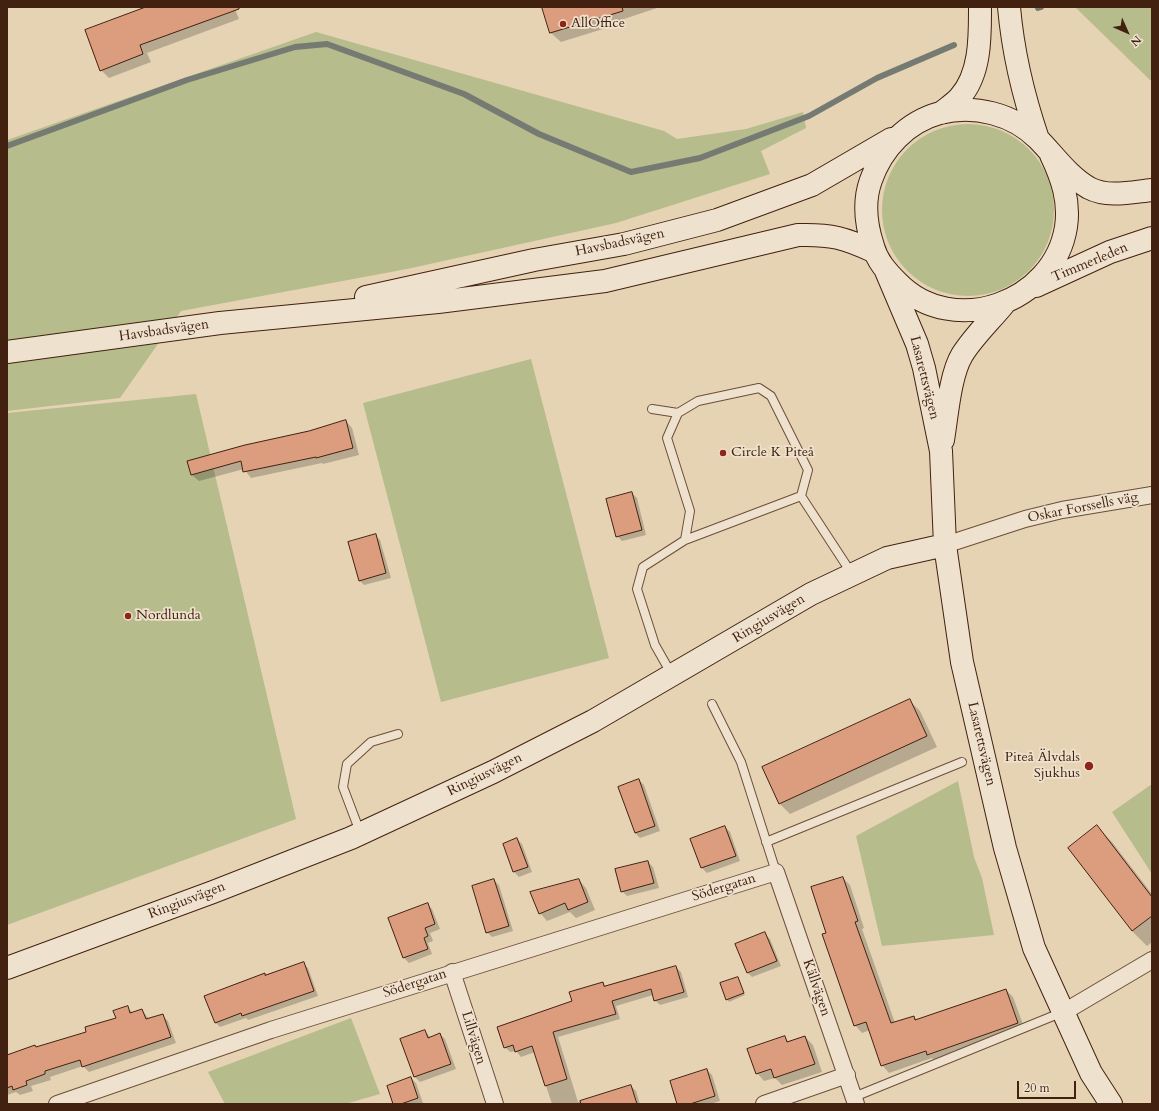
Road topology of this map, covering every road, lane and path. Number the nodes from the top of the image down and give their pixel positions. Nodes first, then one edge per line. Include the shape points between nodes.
1 (980, 7) edge
2 (1009, 7) edge
3 (941, 113) junction
4 (904, 131) junction
5 (1044, 147) junction
6 (1152, 190) edge
7 (1152, 238) edge
8 (874, 252) junction
9 (886, 271) junction
10 (1028, 290) junction
11 (1004, 304) junction
12 (322, 312) junction
13 (7, 352) edge
14 (652, 409) dead end
15 (678, 413) junction
16 (942, 467) junction
17 (1152, 495) edge
18 (801, 496) junction
19 (685, 540) junction
20 (945, 545) junction
21 (852, 575) junction
22 (672, 676) junction
23 (712, 704) dead end
24 (398, 734) dead end
25 (962, 762) dead end
26 (360, 833) junction
27 (766, 842) junction
28 (776, 872) junction
29 (1152, 960) edge
30 (7, 968) edge
31 (452, 972) junction
32 (1064, 1012) junction
33 (847, 1075) junction
34 (87, 1099) edge
35 (855, 1100) edge
36 (57, 1104) edge
37 (495, 1104) edge
38 (764, 1104) edge
39 (1111, 1104) edge

1 - 3 main road via 978,55 972,78 960,96
2 - 5 main road via 1016,63 1024,98
3 - 4 main road via 921,120
3 - 5 main road via 961,110 982,111 1003,116 1021,125
4 - 8 main road via 888,147 876,166 868,187 868,231
4 - 12 main road, Havsbadsvägen via 812,185 716,220 624,244 534,260 363,297
5 - 6 main road via 1071,174 1090,188 1105,193
5 - 10 main road via 1062,177 1067,202 1066,227 1059,251 1046,272
7 - 10 main road, Timmerleden via 1104,255
8 - 9 main road
8 - 12 main road, Havsbadsvägen via 847,239 830,235 798,235 605,281 498,295
9 - 11 main road via 905,290 928,304 954,310 981,310
9 - 16 main road, Lasarettsvägen via 917,344 924,368
10 - 11 main road
11 - 16 main road, Lasarettsvägen via 963,354 958,366 943,442
12 - 13 main road, Havsbadsvägen
14 - 15 lane
15 - 18 lane via 698,401 735,392 759,388 771,396 808,470
15 - 19 lane via 668,438 690,511
16 - 20 main road, Lasarettsvägen
17 - 20 street, Oskar Forssells väg via 1062,510
18 - 19 lane
18 - 21 lane
19 - 22 lane via 643,567 636,589 655,645
20 - 21 main road, Ringiusvägen via 886,558
20 - 32 main road, Lasarettsvägen via 962,662 1005,848 1034,948
21 - 22 main road, Ringiusvägen via 811,594
22 - 26 main road, Ringiusvägen via 593,721 493,772
23 - 27 lane via 741,762
24 - 26 lane via 371,742 347,764 343,786
25 - 27 lane
26 - 30 main road, Ringiusvägen via 213,892
27 - 28 lane
28 - 31 street, Södergatan
28 - 33 street, Källvägen
29 - 32 street
31 - 34 street, Södergatan via 271,1030
31 - 37 street, Lillvägen
32 - 35 lane
32 - 39 main road, Lasarettsvägen via 1091,1073
33 - 35 street, Källvägen
33 - 38 street
34 - 36 street, Södergatan

